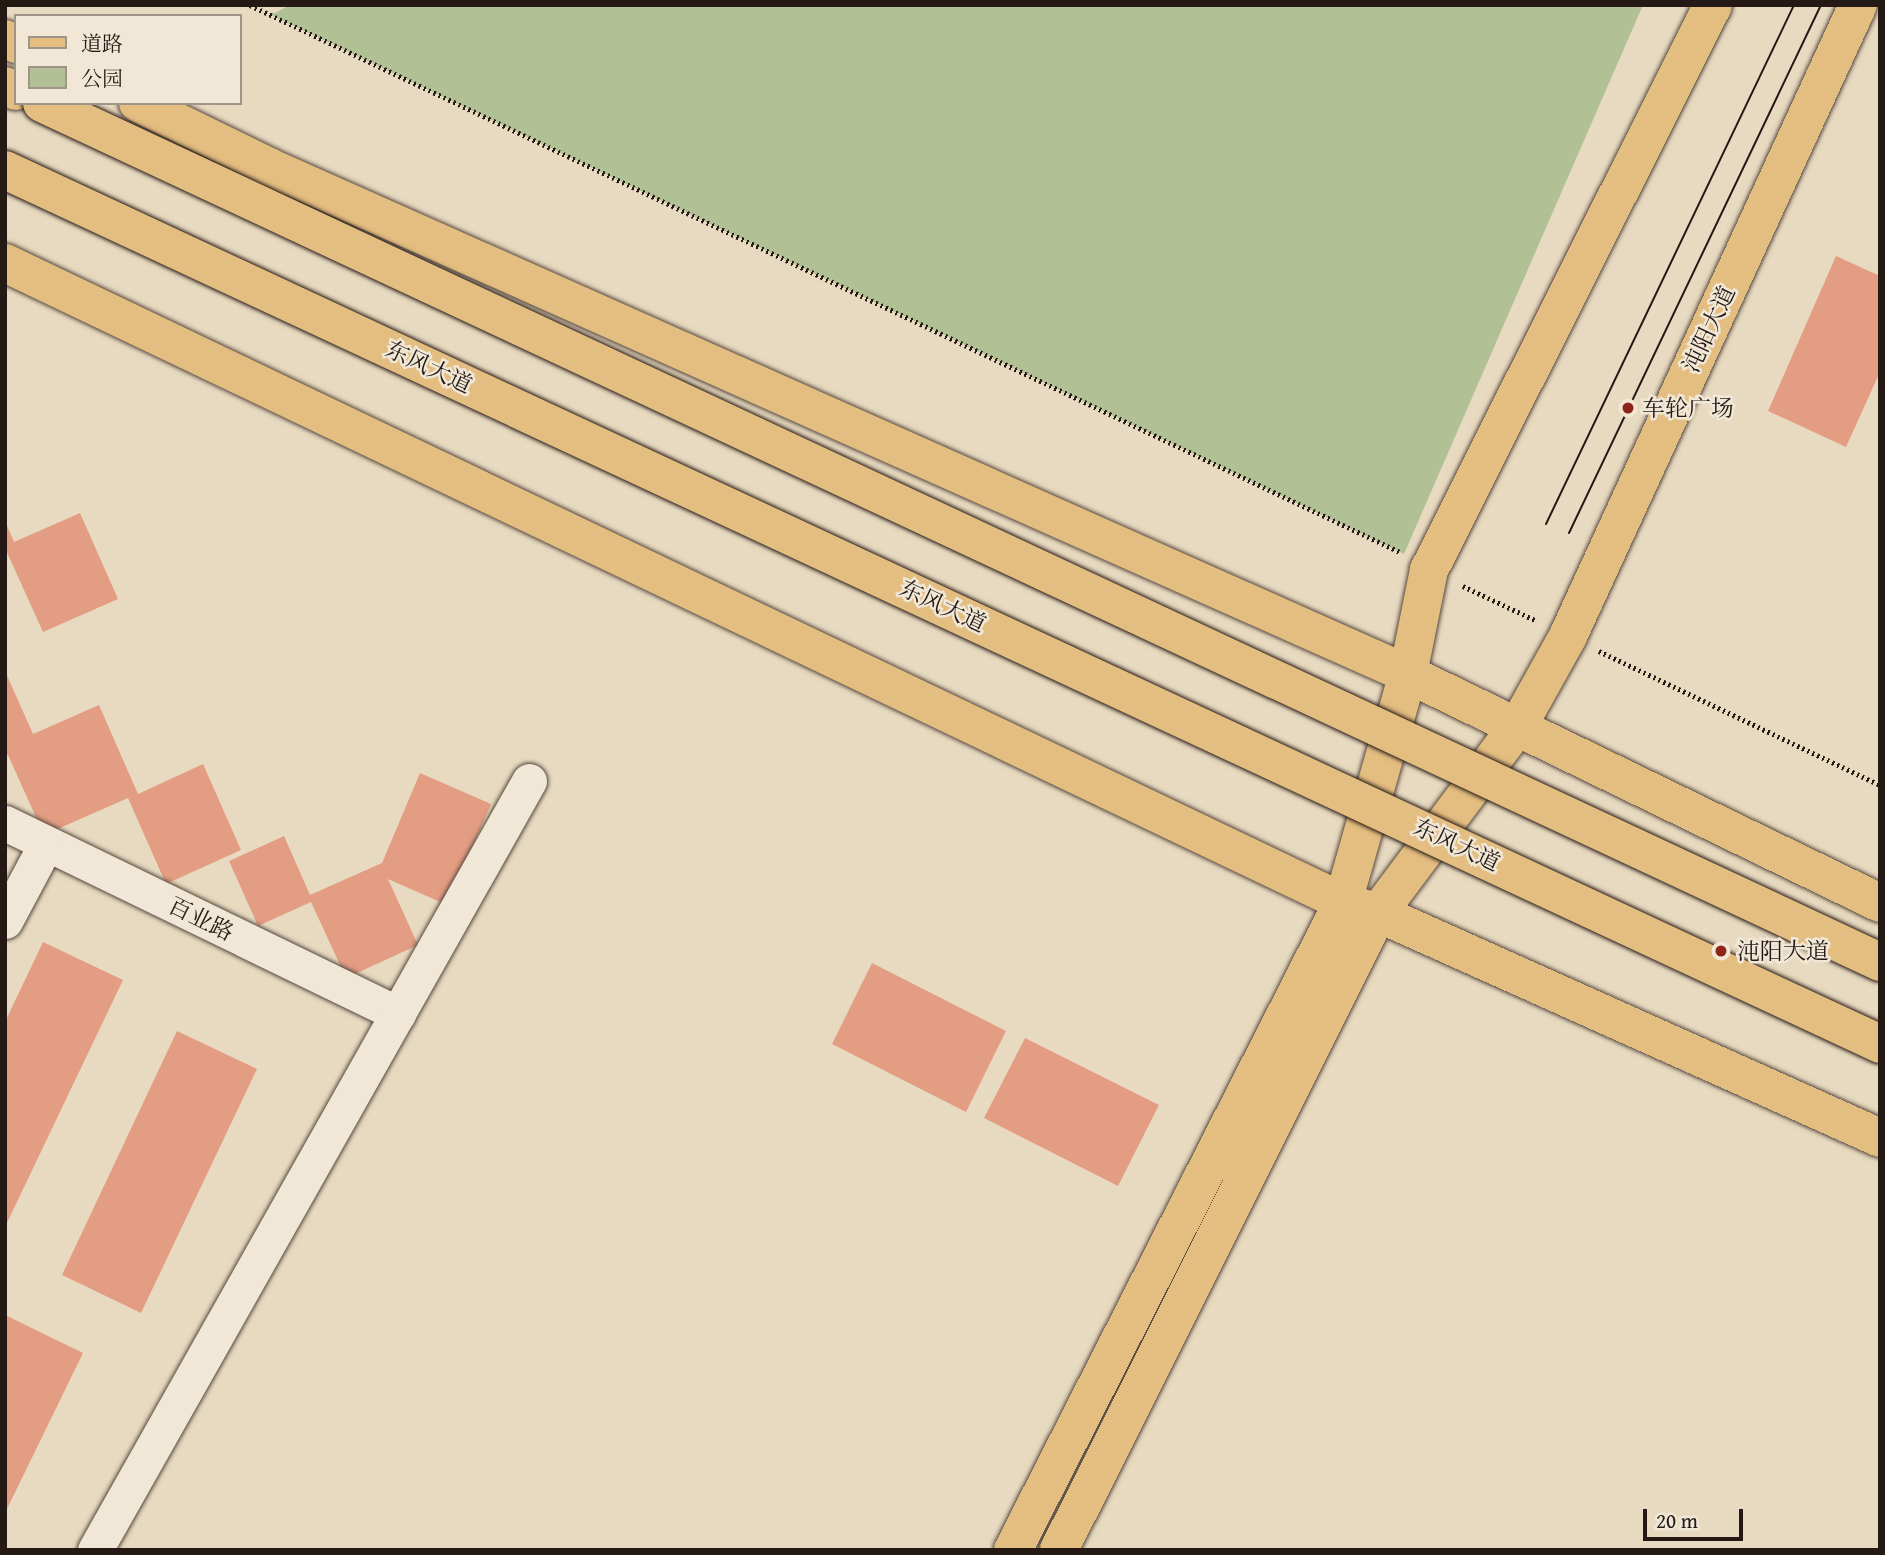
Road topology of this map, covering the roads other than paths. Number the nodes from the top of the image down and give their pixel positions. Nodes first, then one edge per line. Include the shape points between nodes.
1 (1713, 5) edge
2 (1858, 5) edge
3 (46, 105) edge
4 (142, 105) edge
5 (5, 170) edge
6 (5, 263) edge
7 (1408, 674) junction
8 (1518, 726) junction
9 (529, 782) dead end
10 (5, 823) edge
11 (46, 844) junction
12 (1880, 903) edge
13 (1361, 907) junction
14 (5, 921) edge
15 (1880, 962) edge
16 (398, 1014) junction
17 (1880, 1044) edge
18 (1880, 1138) edge
19 (95, 1550) edge
20 (1013, 1550) edge
21 (1059, 1550) edge

1 - 7 main road via 1429,570
2 - 8 main road, 沌阳大道 via 1568,636
3 - 15 main road, bridge
4 - 7 main road via 270,167
5 - 17 main road, 东风大道, bridge
6 - 13 main road
7 - 8 main road
7 - 13 main road
8 - 12 main road
8 - 13 main road, 沌阳大道
9 - 16 street
10 - 11 street, 百业路
11 - 14 street
11 - 16 street, 百业路
13 - 18 main road
13 - 20 main road
13 - 21 main road
16 - 19 street

